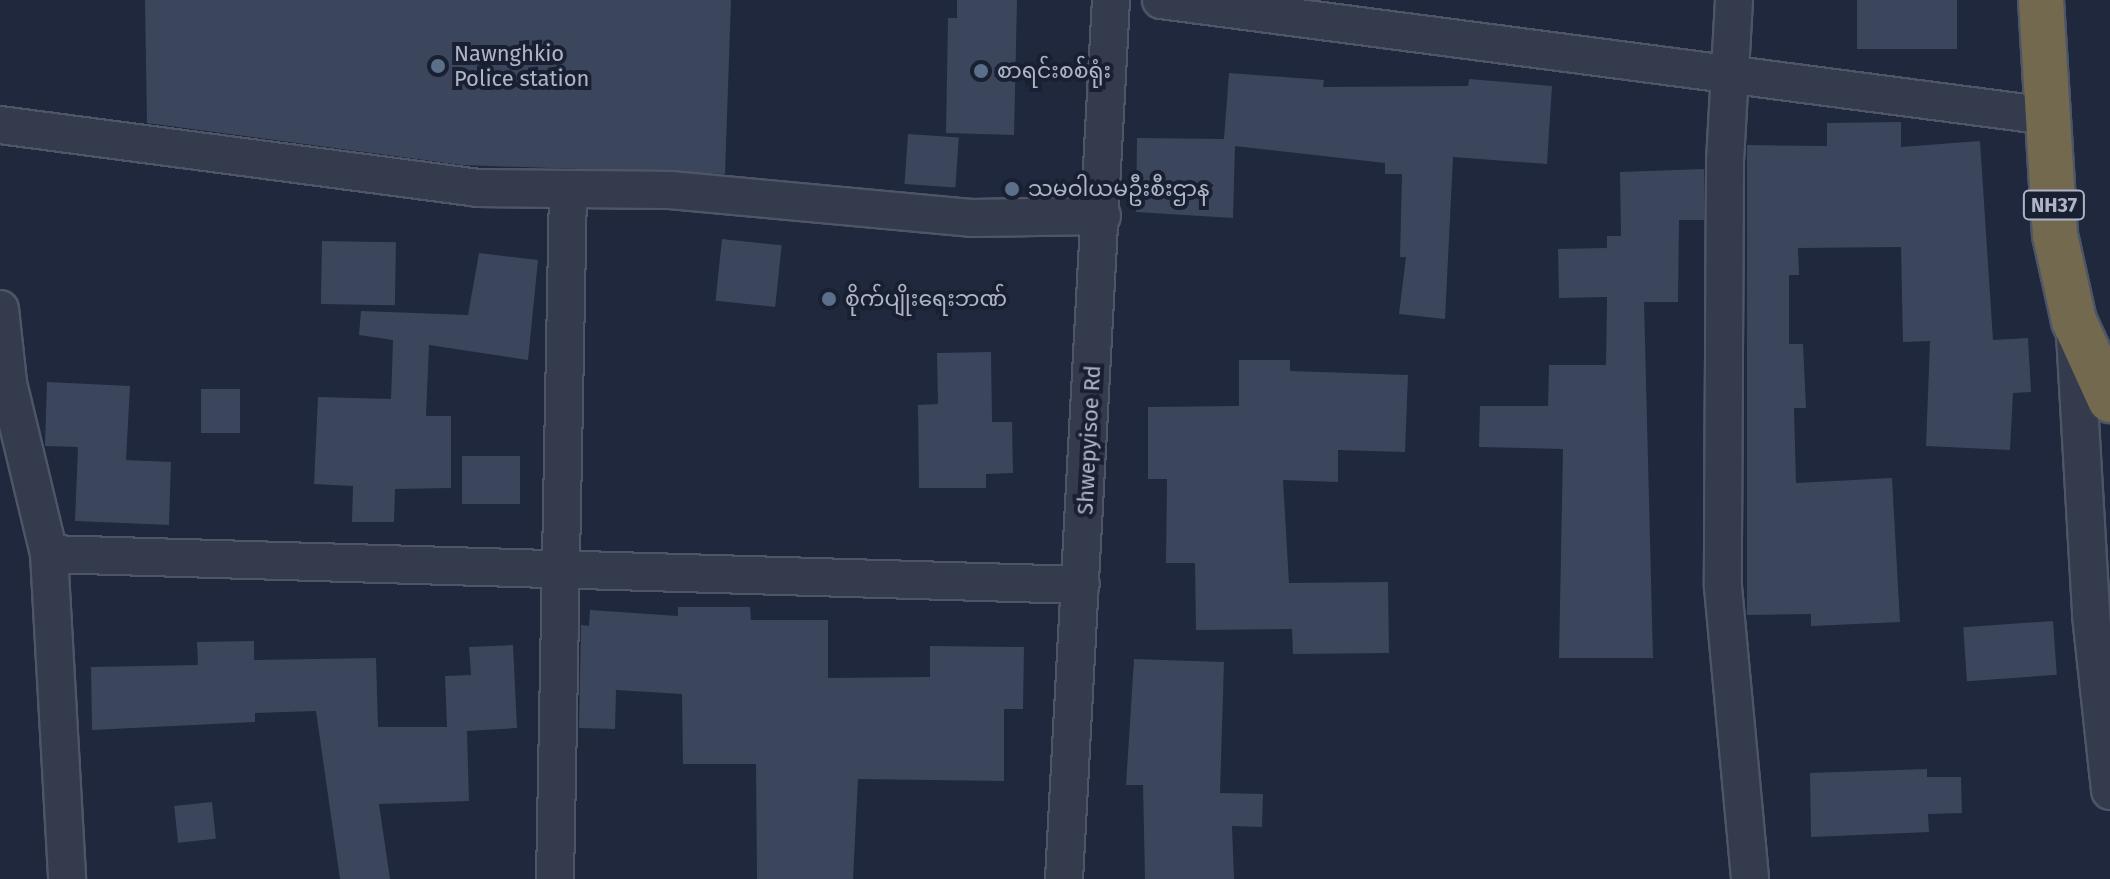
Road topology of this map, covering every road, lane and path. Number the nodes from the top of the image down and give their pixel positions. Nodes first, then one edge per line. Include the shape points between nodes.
1 (1111, 0) edge
2 (1161, 0) edge
3 (1734, 0) edge
4 (2041, 0) edge
5 (1730, 75) junction
6 (2048, 116) junction
7 (0, 125) edge
8 (568, 189) junction
9 (1102, 216) junction
10 (0, 309) edge
11 (2074, 321) junction
12 (2110, 400) edge
13 (49, 554) junction
14 (558, 571) junction
15 (1081, 585) junction
16 (2110, 791) edge
17 (67, 879) edge
18 (555, 879) edge
19 (1064, 879) edge
20 (1750, 879) edge

1 - 9 street, Shwepyisoe Rd
2 - 5 street
3 - 5 street
4 - 6 highway, NH37
5 - 6 street
5 - 20 street via 1723,587
6 - 11 highway, NH37 via 2055,235
7 - 8 street via 289,167 476,188
8 - 9 street via 670,190 972,218
8 - 14 street
9 - 15 street, Shwepyisoe Rd
10 - 13 street via 8,383
11 - 12 highway, NH37
11 - 16 street via 2091,615
13 - 14 street
13 - 17 street
14 - 15 street
14 - 18 street
15 - 19 street, Shwepyisoe Rd

